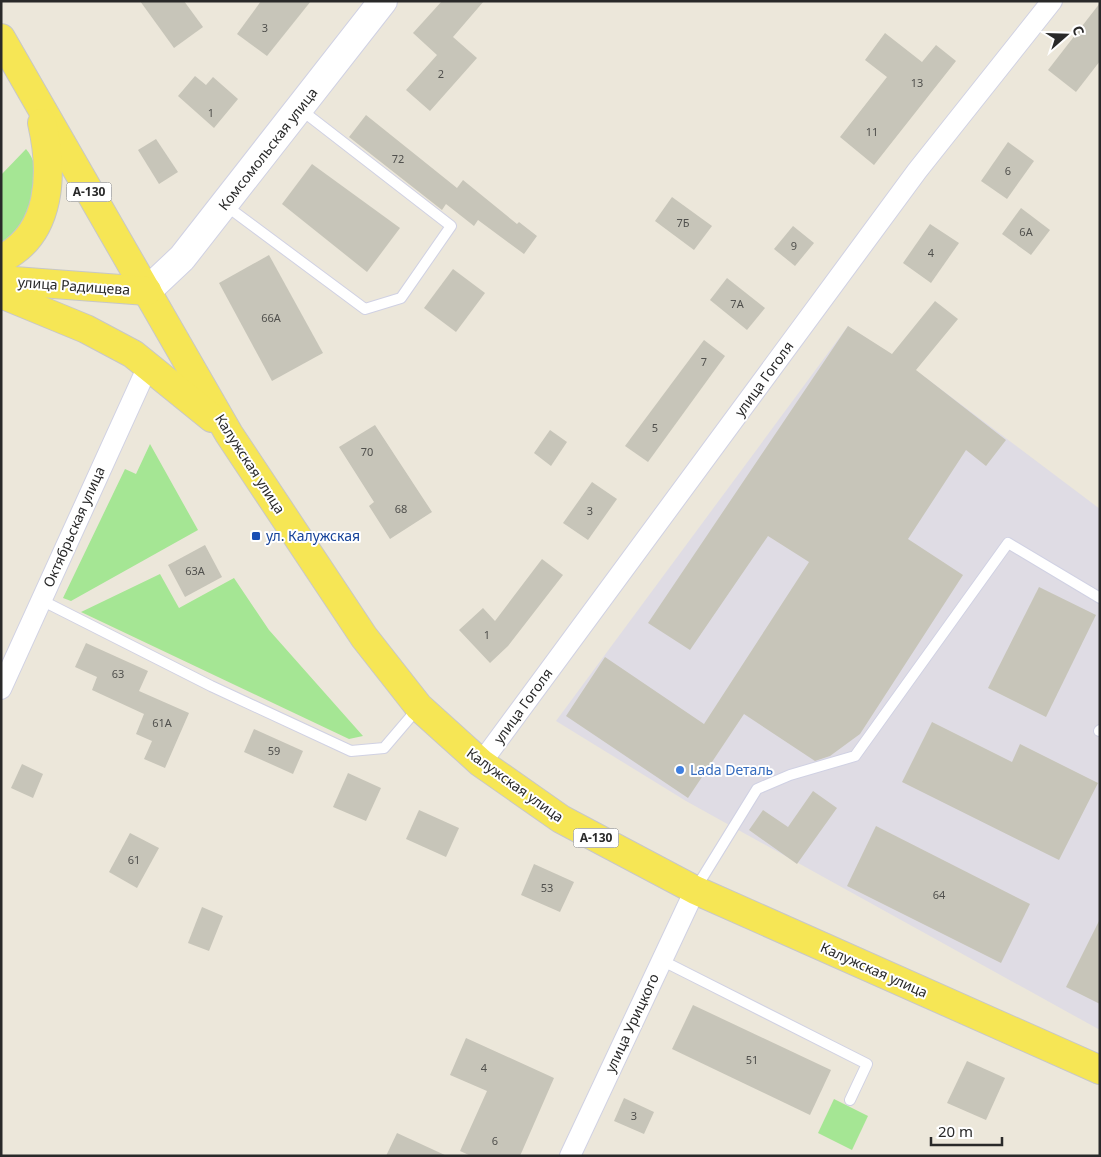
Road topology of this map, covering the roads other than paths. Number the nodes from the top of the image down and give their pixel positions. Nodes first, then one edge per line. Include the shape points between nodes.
1 (383, 1) edge
2 (1052, 1) edge
3 (1, 38) edge
4 (32, 93) junction
5 (299, 108) junction
6 (225, 205) junction
7 (1, 259) edge
8 (1, 280) edge
9 (147, 291) junction
10 (1, 294) edge
11 (148, 366) junction
12 (229, 434) junction
13 (1100, 598) edge
14 (41, 600) junction
15 (1, 689) edge
16 (419, 707) junction
17 (482, 762) junction
18 (695, 890) junction
19 (661, 960) junction
20 (1100, 1070) edge
21 (850, 1100) dead end
22 (570, 1156) edge

1 - 5 street, Комсомольская улица
2 - 17 street, улица Гоголя via 917,171
3 - 4 main road, А-130
4 - 7 main road via 47,145 46,198 33,232 20,248
4 - 9 main road, А-130
5 - 6 street, Комсомольская улица
5 - 6 lane via 450,226 401,298 365,309
6 - 9 street, Комсомольская улица via 182,258
8 - 9 main road, улица Радищева
9 - 12 main road, Калужская улица / А-130
10 - 11 main road via 86,329 133,354
11 - 12 main road
11 - 14 street, Октябрьская улица
12 - 16 main road, Калужская улица / А-130 via 364,637
13 - 18 lane via 1008,543 855,756 790,775 757,789
14 - 15 street, Октябрьская улица
14 - 16 lane via 210,686 351,751 384,748
16 - 17 main road, Калужская улица / А-130
17 - 18 main road, Калужская улица / А-130 via 561,820
18 - 19 street, улица Урицкого
18 - 20 main road, Калужская улица / А-130
19 - 21 lane via 867,1064
19 - 22 street, улица Урицкого

